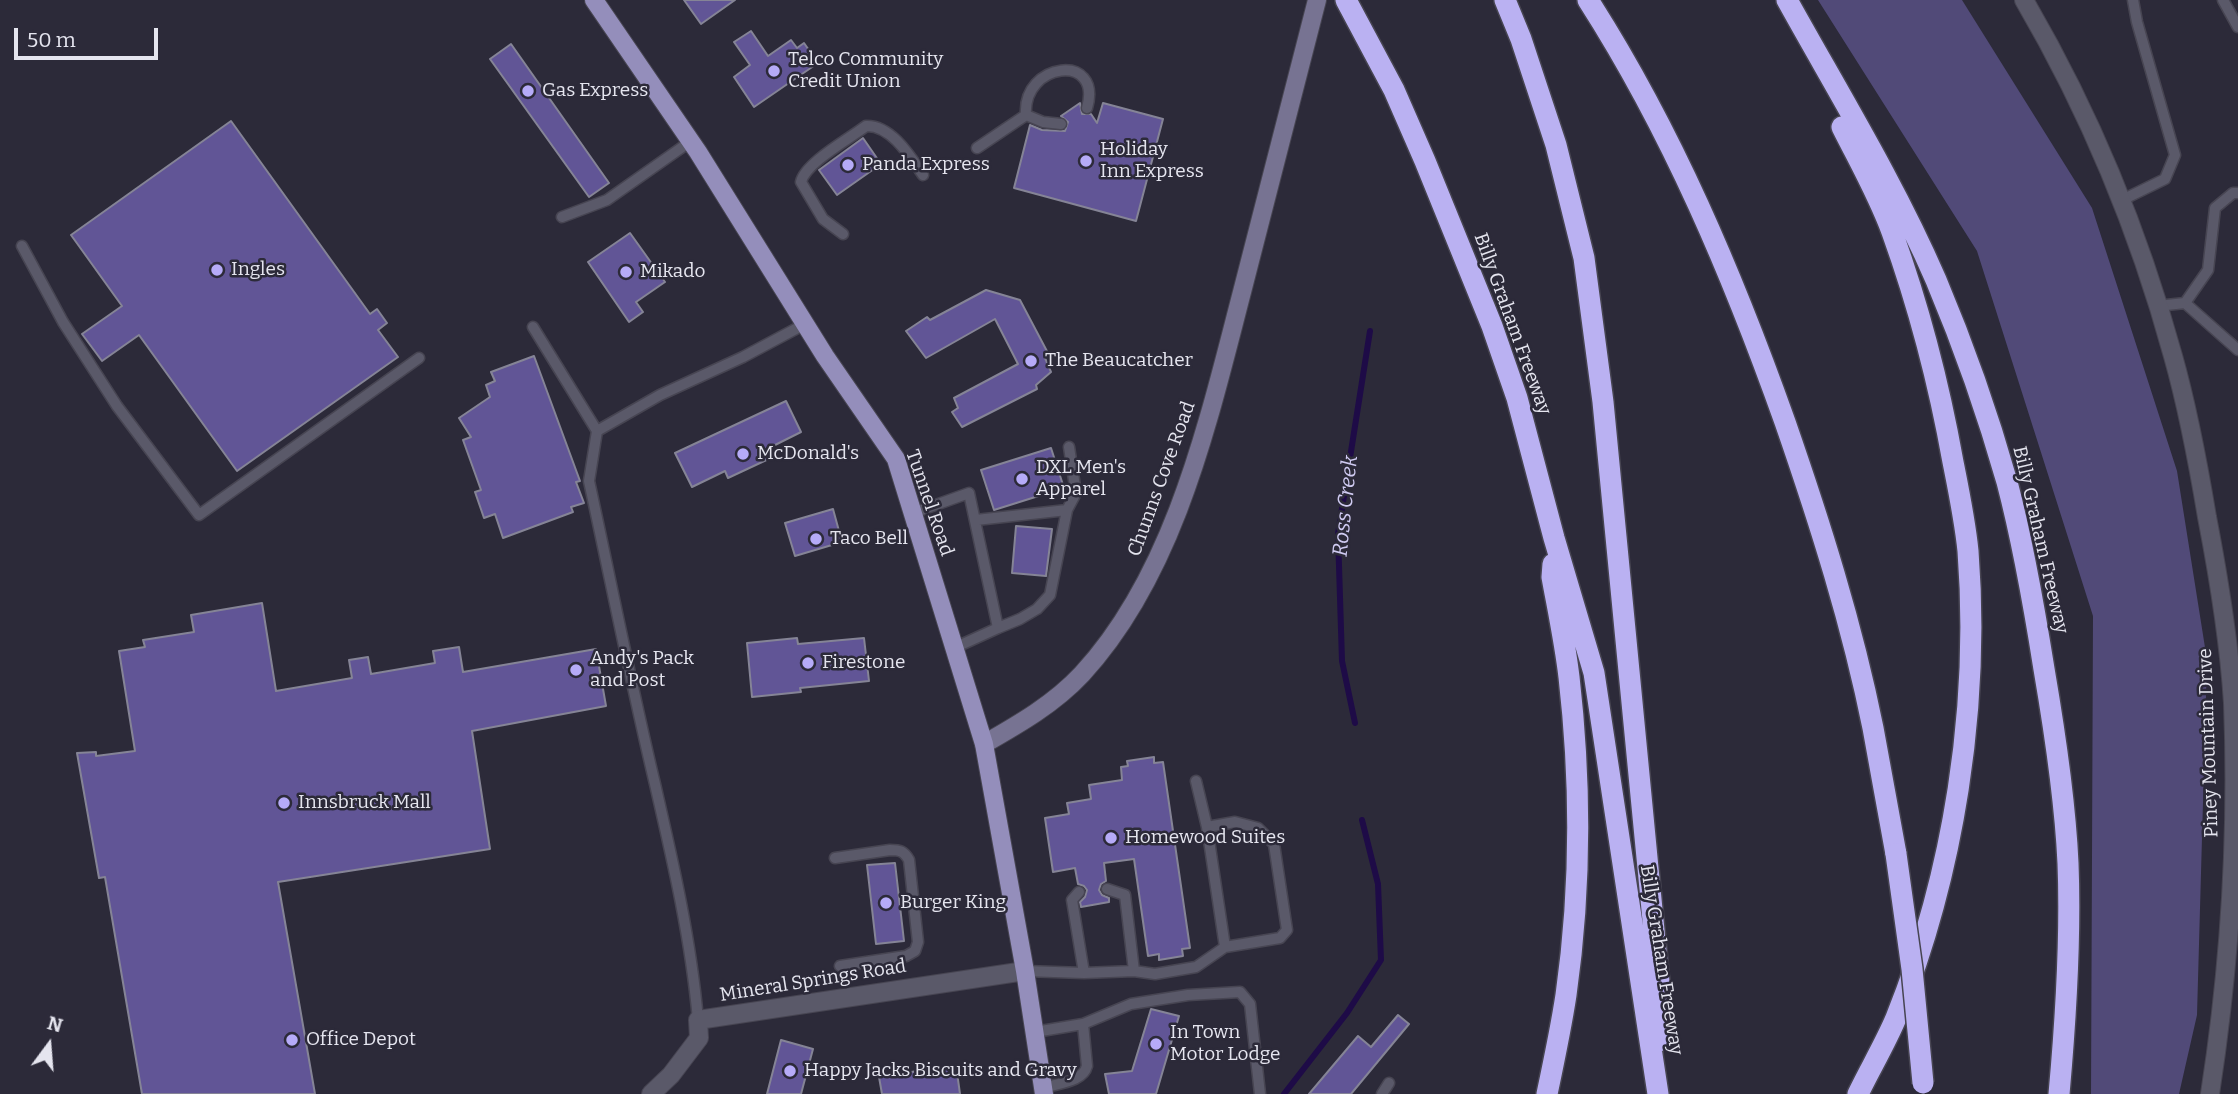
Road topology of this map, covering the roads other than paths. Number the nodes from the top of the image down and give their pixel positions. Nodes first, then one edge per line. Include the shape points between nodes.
1 (594, 0) edge
2 (1317, 0) edge
3 (1346, 0) edge
4 (1505, 0) edge
5 (1588, 0) edge
6 (1787, 0) edge
7 (2024, 0) edge
8 (2133, 0) edge
9 (2222, 0) edge
10 (2238, 27) edge
11 (1826, 72) junction
12 (1087, 108) dead end
13 (1026, 115) junction
14 (1061, 124) dead end
15 (691, 141) junction
16 (977, 148) dead end
17 (923, 175) dead end
18 (2238, 193) edge
19 (2120, 201) junction
20 (562, 217) dead end
21 (843, 234) dead end
22 (22, 246) dead end
23 (2185, 303) junction
24 (2157, 306) junction
25 (805, 324) junction
26 (533, 327) dead end
27 (2238, 350) edge
28 (419, 358) dead end
29 (597, 431) junction
30 (1069, 447) dead end
31 (1067, 510) junction
32 (913, 513) junction
33 (976, 520) junction
34 (1554, 538) junction
35 (998, 628) junction
36 (954, 648) junction
37 (984, 744) junction
38 (1196, 781) dead end
39 (2236, 825) edge
40 (1207, 827) junction
41 (835, 858) dead end
42 (1107, 889) dead end
43 (1079, 892) dead end
44 (1225, 947) junction
45 (840, 966) dead end
46 (1025, 971) junction
47 (1134, 971) junction
48 (1084, 973) junction
49 (698, 1020) junction
50 (1083, 1024) junction
51 (1035, 1032) junction
52 (1654, 1062) junction
53 (1389, 1083) dead end
54 (1923, 1088) edge
55 (1044, 1091) edge
56 (651, 1094) edge
57 (1260, 1094) edge
58 (1382, 1094) edge
59 (1547, 1094) edge
60 (1658, 1094) edge
61 (1858, 1094) edge
62 (2059, 1094) edge
63 (2210, 1094) edge

1 - 15 main road, Tunnel Road
2 - 37 main road, Chunns Cove Road via 1218,383 1159,555 1137,601 1084,672 1059,697
3 - 34 highway, Billy Graham Freeway via 1394,90 1492,326 1517,398
4 - 52 highway via 1556,145 1584,258 1603,402 1662,1013
5 - 54 highway, bridge via 1625,58 1723,260 1807,485 1842,599 1873,727 1912,969
6 - 11 highway, Billy Graham Freeway
7 - 19 street, Piney Mountain Drive via 2076,96
8 - 19 lane via 2175,155 2165,179
9 - 10 lane
11 - 61 highway via 1832,107 1891,230 1916,308 1942,403 1968,550 1966,732 1943,865 1895,1019
11 - 62 highway, Billy Graham Freeway via 1891,186 1936,281 2006,481 2030,581 2053,720 2068,864 2067,1004
12 - 13 lane via 1085,79 1077,72 1059,69 1033,88 1025,102
13 - 14 lane
13 - 16 lane
15 - 20 lane via 607,200
15 - 25 main road, Tunnel Road
17 - 21 lane via 912,158 877,126 866,127 814,164 801,182 823,219
18 - 23 lane via 2215,208 2208,270
19 - 24 street, Piney Mountain Drive
22 - 28 lane via 63,322 117,406 199,515
23 - 24 lane
23 - 27 lane
24 - 39 street, Piney Mountain Drive via 2194,441 2224,610 2233,703
25 - 29 lane
25 - 32 main road, Tunnel Road via 896,459
26 - 29 lane
29 - 49 lane via 589,481 668,834
30 - 31 lane via 1076,493
31 - 33 lane
31 - 35 lane via 1050,595 1037,609
32 - 33 lane via 969,493
32 - 36 main road, Tunnel Road
33 - 35 lane
34 - 52 highway, Billy Graham Freeway via 1594,673
34 - 59 highway via 1552,577 1569,675 1576,771 1577,856 1566,994
35 - 36 lane
36 - 37 main road, Tunnel Road
37 - 46 main road, Tunnel Road
38 - 40 lane
39 - 63 street, Piney Mountain Drive via 2222,1018
40 - 44 lane
40 - 44 lane via 1235,822 1258,828 1275,844 1287,930 1280,938
41 - 45 lane via 890,850 906,854 918,942 915,951 906,956
42 - 47 lane via 1125,895
43 - 48 lane via 1072,900
44 - 47 lane via 1196,967 1155,974
46 - 48 lane
46 - 49 street, Mineral Springs Road
46 - 51 main road, Tunnel Road
47 - 48 lane
49 - 56 street, Mineral Springs Road via 699,1038
50 - 51 lane
50 - 55 lane via 1085,1072
50 - 57 lane via 1131,1004 1240,992 1250,1004
51 - 55 main road, Tunnel Road
52 - 60 highway, Billy Graham Freeway
53 - 58 lane

